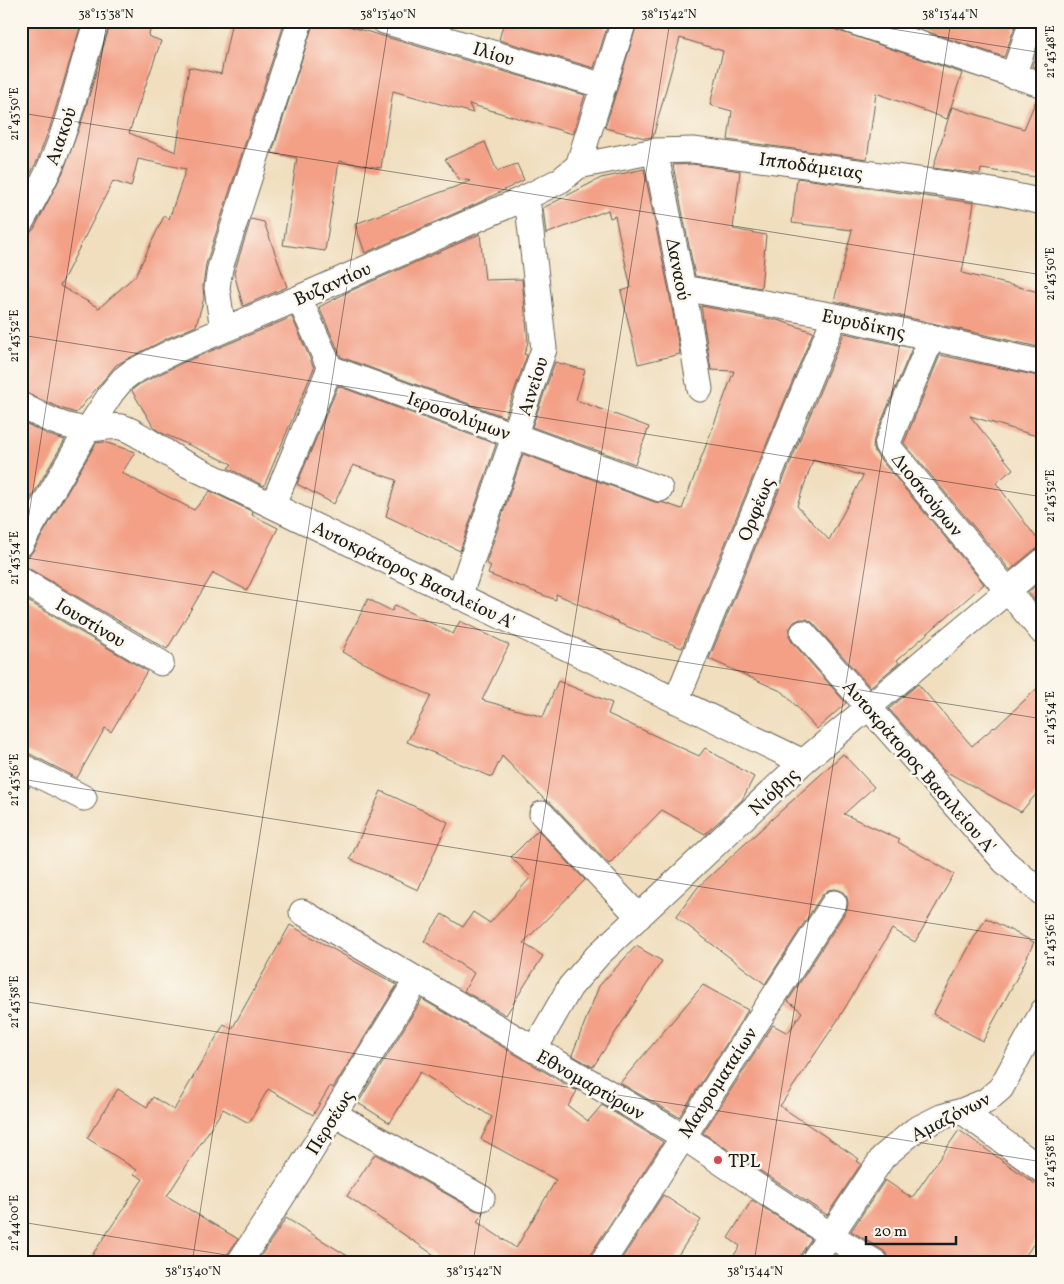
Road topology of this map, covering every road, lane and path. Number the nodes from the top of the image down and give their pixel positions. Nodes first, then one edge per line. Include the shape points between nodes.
1 (97, 21) edge
2 (300, 21) edge
3 (384, 21) edge
4 (624, 21) edge
5 (850, 21) edge
6 (1032, 21) edge
7 (1013, 76) junction
8 (1043, 85) edge
9 (604, 86) junction
10 (655, 150) junction
11 (578, 166) junction
12 (527, 197) junction
13 (1043, 202) edge
14 (21, 222) edge
15 (683, 288) junction
16 (299, 298) junction
17 (835, 316) junction
18 (223, 330) junction
19 (932, 338) junction
20 (1043, 363) edge
21 (330, 368) junction
22 (700, 388) dead end
23 (21, 405) edge
24 (88, 429) junction
25 (515, 436) junction
26 (660, 489) dead end
27 (273, 505) junction
28 (21, 544) edge
29 (1043, 561) edge
30 (21, 580) edge
31 (1007, 591) junction
32 (458, 597) junction
33 (803, 633) dead end
34 (1043, 633) edge
35 (161, 663) dead end
36 (676, 701) junction
37 (868, 708) junction
38 (804, 762) junction
39 (21, 766) edge
40 (84, 798) dead end
41 (542, 814) dead end
42 (1043, 894) edge
43 (834, 903) dead end
44 (302, 912) dead end
45 (639, 917) junction
46 (416, 981) junction
47 (1043, 1011) edge
48 (534, 1050) junction
49 (962, 1111) junction
50 (334, 1114) junction
51 (682, 1136) junction
52 (1043, 1171) edge
53 (482, 1198) dead end
54 (830, 1235) junction
55 (239, 1263) edge
56 (602, 1263) edge
57 (812, 1263) edge
58 (876, 1263) edge

1 - 14 street, Αιακού via 50,168
2 - 18 street via 220,268 217,288
3 - 9 street, Ιλίου
4 - 9 street
5 - 7 street
6 - 7 street
7 - 8 street
9 - 11 street
10 - 11 street, Ιπποδάμειας
10 - 13 street, Ιπποδάμειας via 719,153 947,184
10 - 15 street, Δαναού
11 - 12 street, Βυζαντίου via 560,180
12 - 16 street, Βυζαντίου
12 - 25 street, Αινείου via 544,350
15 - 17 street, Ευρυδίκης
15 - 22 street, Δαναού
16 - 18 street, Βυζαντίου
16 - 21 street
17 - 19 street, Ευρυδίκης
17 - 36 street, Ορφέως
18 - 24 street, Βυζαντίου via 132,372 112,392
19 - 20 street, Ευρυδίκης
19 - 31 street, Διοσκούρων via 887,444
21 - 25 street, Ιεροσολύμων
21 - 27 street
23 - 24 street, Αυτοκράτορος Βασιλείου A' via 55,422
24 - 27 street, Αυτοκράτορος Βασιλείου A' via 121,427 130,430 182,462
24 - 28 street, Βυζαντίου
25 - 26 street, Ιεροσολύμων
25 - 32 street, Αινείου
27 - 32 street, Αυτοκράτορος Βασιλείου A'
29 - 31 street, Νιόβης
30 - 35 street, Ιουστίνου
31 - 34 street, Διοσκούρων
31 - 37 street, Νιόβης
32 - 36 street, Αυτοκράτορος Βασιλείου A'
33 - 37 street, Αυτοκράτορος Βασιλείου A'
36 - 38 street, Αυτοκράτορος Βασιλείου A'
37 - 38 street, Νιόβης
37 - 42 street, Αυτοκράτορος Βασιλείου A' via 1005,862
38 - 45 street, Νιόβης
39 - 40 street
41 - 45 street
43 - 51 street, Μαυροματαίων
44 - 46 street, Εθνομαρτύρων
45 - 48 street, Νιόβης via 574,981
46 - 48 street, Εθνομαρτύρων
46 - 50 street, Περσέως
47 - 49 street, Αμαζόνων via 1002,1088 986,1101
48 - 51 street, Εθνομαρτύρων
49 - 52 street
49 - 54 street, Αμαζόνων via 915,1130 883,1157
50 - 53 street
50 - 55 street, Περσέως
51 - 54 street, Εθνομαρτύρων
51 - 56 street, Μαυροματαίων
54 - 57 street, Αμαζόνων
54 - 58 street, Εθνομαρτύρων

